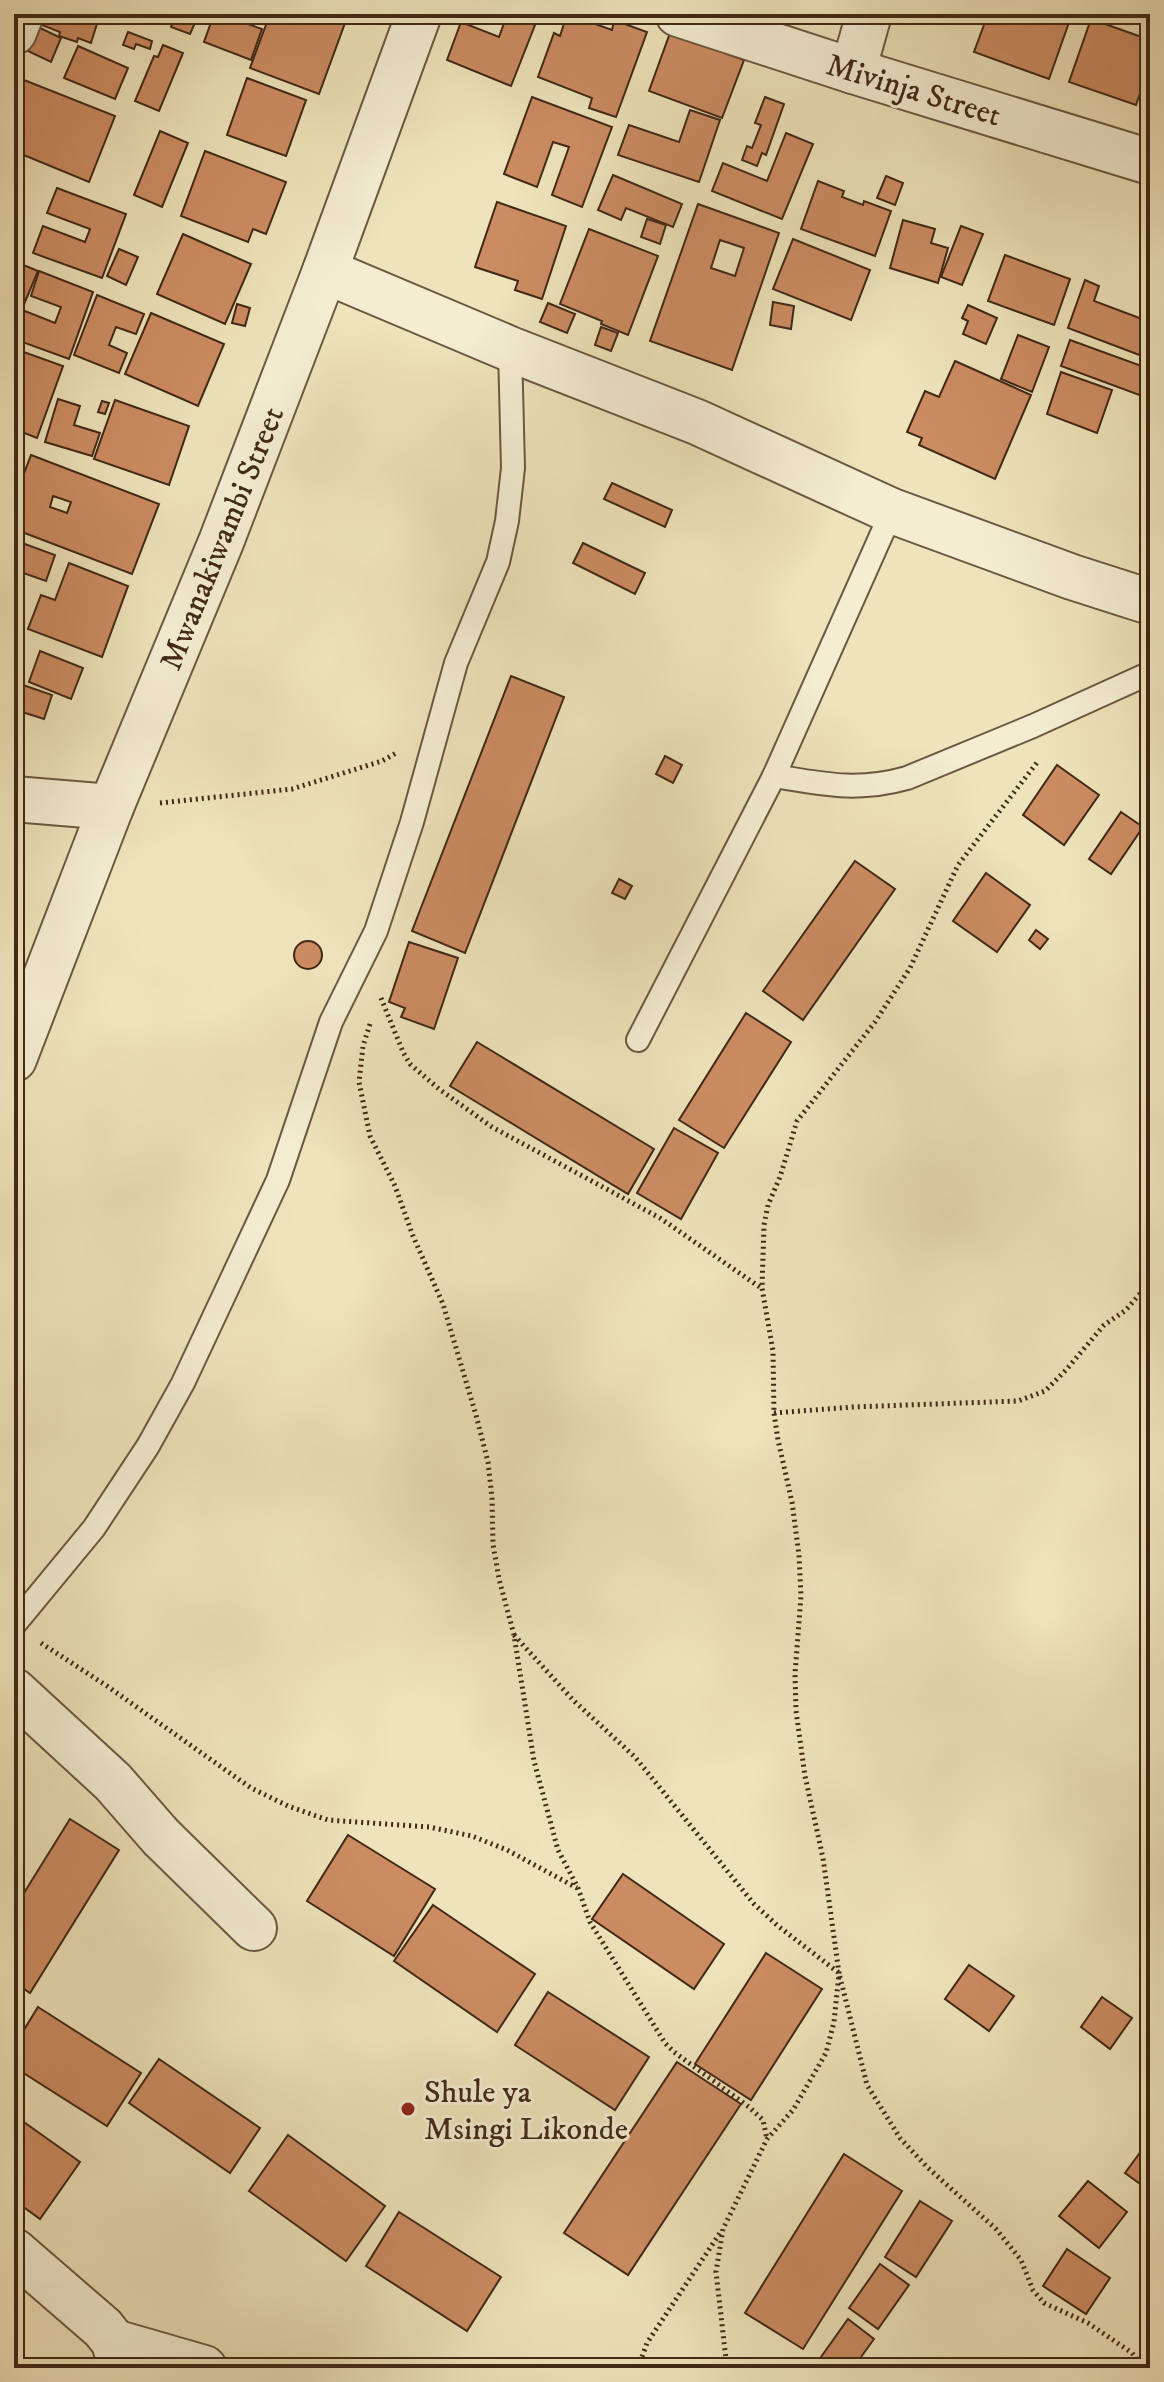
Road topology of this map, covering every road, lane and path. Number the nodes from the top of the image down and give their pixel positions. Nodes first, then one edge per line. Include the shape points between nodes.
1 (21, 14) edge
2 (419, 14) edge
3 (678, 14) edge
4 (869, 14) edge
5 (14, 32) edge
6 (853, 71) junction
7 (1150, 162) edge
8 (325, 271) junction
9 (510, 349) junction
10 (892, 511) junction
11 (1150, 602) edge
12 (1150, 673) edge
13 (1081, 705) junction
14 (436, 732) junction
15 (774, 776) junction
16 (14, 799) edge
17 (111, 807) junction
18 (380, 997) dead end
19 (371, 1019) dead end
20 (638, 1040) dead end
21 (14, 1059) edge
22 (1150, 1282) edge
23 (762, 1288) junction
24 (774, 1413) junction
25 (14, 1625) edge
26 (514, 1635) junction
27 (35, 1640) dead end
28 (14, 1691) edge
29 (578, 1888) junction
30 (254, 1928) dead end
31 (839, 1973) junction
32 (767, 2139) junction
33 (723, 2229) junction
34 (14, 2251) edge
35 (118, 2355) edge
36 (204, 2368) edge
37 (638, 2368) edge
38 (727, 2368) edge
39 (1144, 2368) edge

1 - 5 street
2 - 8 street, Mwanakiwambi Street
3 - 6 street, Mivinja Street
4 - 6 street
6 - 7 street, Mivinja Street
8 - 9 street
8 - 17 street, Mwanakiwambi Street
9 - 10 street via 697,422
9 - 14 lane via 513,468 507,521 498,562 456,663
10 - 11 street
10 - 15 lane
12 - 13 lane
13 - 15 lane via 885,784 843,787
13 - 23 path via 958,865 910,968 797,1121 768,1205
14 - 17 path via 382,761 292,789
14 - 25 lane via 376,931 331,1022 278,1180 217,1312 148,1446 94,1528
15 - 20 lane
16 - 17 street
17 - 21 street, Mwanakiwambi Street
18 - 23 path via 410,1064 439,1089 492,1127 660,1218
19 - 26 path via 359,1082 370,1136 395,1186 462,1360 488,1462 493,1544
22 - 24 path via 1045,1391 1018,1401
23 - 24 path via 773,1351
24 - 31 path via 799,1555 796,1711
26 - 29 path via 534,1761 558,1850
26 - 31 path via 635,1757 754,1904
27 - 29 path via 251,1788 288,1806 328,1820 429,1827 472,1836
28 - 30 street via 113,1782
29 - 32 path via 590,1922 665,2043 763,2120
31 - 32 path via 826,2053 793,2110
31 - 39 path via 867,2085 900,2138 996,2229 1021,2260 1044,2303 1088,2323 1132,2353
32 - 33 path
33 - 37 path via 647,2343
33 - 38 path via 716,2272
34 - 35 street via 103,2328
35 - 36 street

